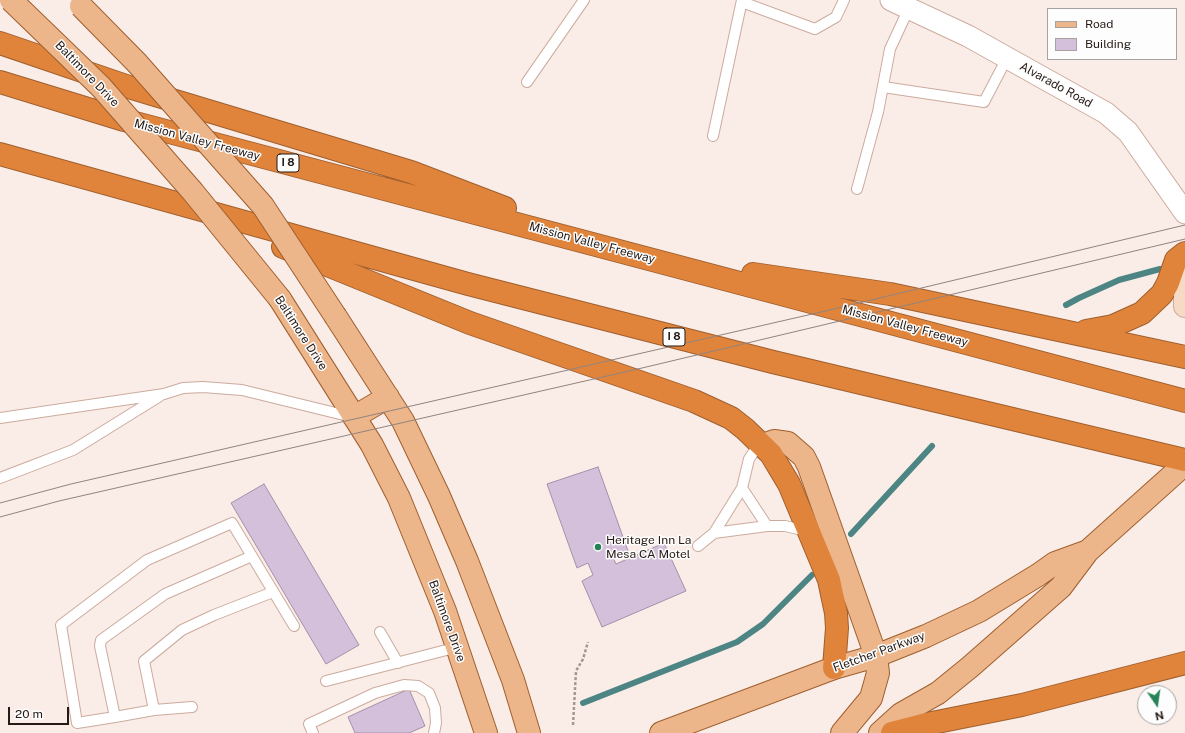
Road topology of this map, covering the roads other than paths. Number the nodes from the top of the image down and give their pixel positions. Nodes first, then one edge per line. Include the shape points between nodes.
1 (11, 0) edge
2 (584, 0) edge
3 (844, 0) edge
4 (742, 1) edge
5 (78, 3) edge
6 (900, 4) edge
7 (0, 43) edge
8 (1007, 58) junction
9 (0, 82) edge
10 (527, 82) dead end
11 (883, 86) junction
12 (713, 136) dead end
13 (0, 154) edge
14 (857, 190) dead end
15 (166, 200) junction
16 (1185, 213) edge
17 (578, 240) junction
18 (1185, 253) edge
19 (649, 258) junction
20 (1185, 276) edge
21 (1185, 306) edge
22 (1079, 333) junction
23 (1185, 357) edge
24 (164, 394) junction
25 (388, 397) junction
26 (1185, 401) edge
27 (354, 417) junction
28 (0, 418) edge
29 (763, 445) junction
30 (1185, 460) edge
31 (1185, 464) edge
32 (0, 478) edge
33 (742, 488) junction
34 (767, 526) junction
35 (810, 532) junction
36 (714, 533) junction
37 (698, 546) dead end
38 (1088, 551) junction
39 (252, 556) junction
40 (273, 592) junction
41 (294, 626) dead end
42 (380, 632) dead end
43 (458, 647) junction
44 (876, 656) junction
45 (398, 663) junction
46 (1185, 663) edge
47 (834, 668) junction
48 (326, 680) dead end
49 (192, 707) dead end
50 (154, 710) junction
51 (115, 716) junction
52 (313, 733) edge
53 (434, 733) edge
54 (486, 733) edge
55 (529, 733) edge
56 (661, 733) edge
57 (842, 733) edge
58 (880, 733) edge
59 (892, 733) edge

1 - 27 main road, Baltimore Drive, bridge via 101,87 184,181 280,299
2 - 10 lane
3 - 4 lane via 836,17 815,29
4 - 12 lane
5 - 25 main road, bridge via 137,63 263,206
6 - 8 street, Alvarado Road via 968,36
6 - 11 lane
7 - 17 highway via 132,88 411,172
8 - 11 lane via 984,102
8 - 16 street, Alvarado Road via 1106,113 1128,132
9 - 17 highway, Mission Valley Freeway / I 8 via 124,120
11 - 14 lane
13 - 15 highway, I 8
15 - 29 highway via 470,323 712,408 731,418
15 - 30 highway, I 8 via 468,284 758,358
17 - 19 highway, Mission Valley Freeway / I 8
18 - 22 highway via 1176,260 1162,294 1142,313 1113,326
19 - 22 highway via 890,294
19 - 26 highway, Mission Valley Freeway / I 8
20 - 21 street
22 - 23 highway
24 - 27 lane via 190,388 242,390
24 - 28 lane
24 - 32 lane via 73,450
25 - 27 main road
25 - 55 main road via 403,421 467,561 513,680
27 - 43 main road, Baltimore Drive via 372,445 399,498
29 - 33 lane via 755,450 749,459
29 - 35 highway via 779,465
29 - 44 main road via 774,441 788,443 804,457 810,468
31 - 38 main road, Fletcher Parkway
33 - 34 lane
33 - 36 lane
34 - 35 lane via 785,526
34 - 36 lane
35 - 47 highway via 829,580 836,613
36 - 37 lane
38 - 44 main road, Fletcher Parkway via 1055,563 1017,589 956,622
38 - 58 main road, Fletcher Parkway via 1061,587 970,667 938,693 901,714
39 - 40 lane
39 - 51 lane via 165,594 101,640 100,646
39 - 51 lane via 232,523 147,560 61,625 77,723
40 - 41 lane
40 - 50 lane via 182,630 144,662
42 - 45 lane
43 - 45 lane
43 - 54 main road, Baltimore Drive
44 - 47 main road, Fletcher Parkway
44 - 57 main road via 878,673 872,698
45 - 48 lane
46 - 59 highway via 1022,705
47 - 56 main road, Fletcher Parkway
49 - 50 lane
50 - 51 lane
52 - 53 lane via 310,724 376,693 404,685 418,686 428,693 435,708

